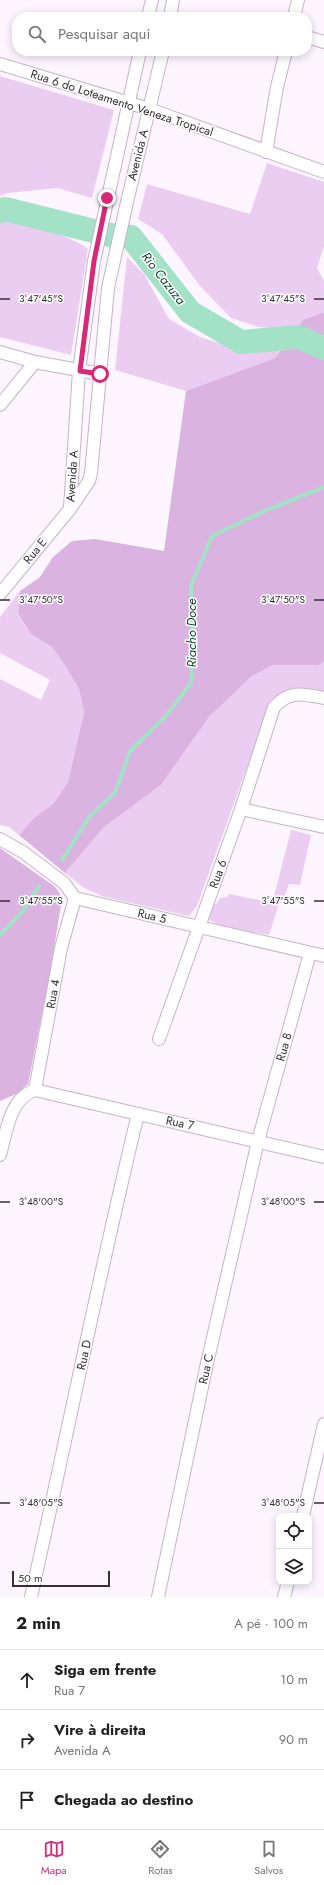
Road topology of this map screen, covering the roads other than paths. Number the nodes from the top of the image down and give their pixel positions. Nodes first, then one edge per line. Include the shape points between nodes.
1 (152, 0) edge
2 (173, 0) edge
3 (298, 0) edge
4 (149, 12) edge
5 (171, 12) edge
6 (295, 12) edge
7 (312, 38) edge
8 (324, 42) edge
9 (139, 56) edge
10 (162, 56) edge
11 (285, 56) edge
12 (0, 64) edge
13 (128, 103) junction
14 (149, 109) junction
15 (266, 152) junction
16 (324, 172) edge
17 (0, 352) edge
18 (35, 362) junction
19 (80, 371) junction
20 (100, 374) junction
21 (0, 404) edge
22 (70, 508) junction
23 (0, 594) edge
24 (324, 698) edge
25 (241, 809) junction
26 (324, 827) edge
27 (0, 839) edge
28 (75, 898) junction
29 (198, 926) junction
30 (310, 953) junction
31 (324, 956) edge
32 (159, 1039) dead end
33 (35, 1090) junction
34 (138, 1114) junction
35 (6, 1115) edge
36 (258, 1141) junction
37 (0, 1155) edge
38 (324, 1157) edge
39 (324, 1424) edge
40 (304, 1513) edge
41 (287, 1585) edge
42 (31, 1597) edge
43 (158, 1597) edge
44 (284, 1597) edge

1 - 4 street
2 - 5 street
3 - 6 street
7 - 8 street
9 - 13 street, Avenida A
10 - 14 street, Avenida A
11 - 15 street
12 - 13 street, Rua 6 do Loteamento Veneza Tropical
13 - 14 street, Rua 6 do Loteamento Veneza Tropical
13 - 19 street, Avenida A via 94,261
14 - 15 street, Rua 6 do Loteamento Veneza Tropical
14 - 20 street, Avenida A via 113,263
15 - 16 street, Rua 6 do Loteamento Veneza Tropical
17 - 18 street
18 - 19 street
18 - 21 street
19 - 20 street
19 - 22 street, Avenida A
20 - 22 street, Avenida A via 89,481
22 - 23 street, Rua E
24 - 25 street, Rua 6 via 293,694 274,707
25 - 26 street
25 - 29 street, Rua 6
27 - 28 street via 17,848 64,882
28 - 29 street, Rua 5
28 - 33 street, Rua 4 via 61,948
29 - 30 street, Rua 5
29 - 32 street, Rua 6
30 - 31 street, Rua 5
30 - 36 street, Rua 8
33 - 34 street, Rua 7
33 - 35 street via 18,1100
34 - 36 street, Rua 7
34 - 42 street, Rua D via 109,1233
35 - 37 street
36 - 38 street, Rua 7
36 - 43 street, Rua C via 206,1368
39 - 40 street
41 - 44 street

